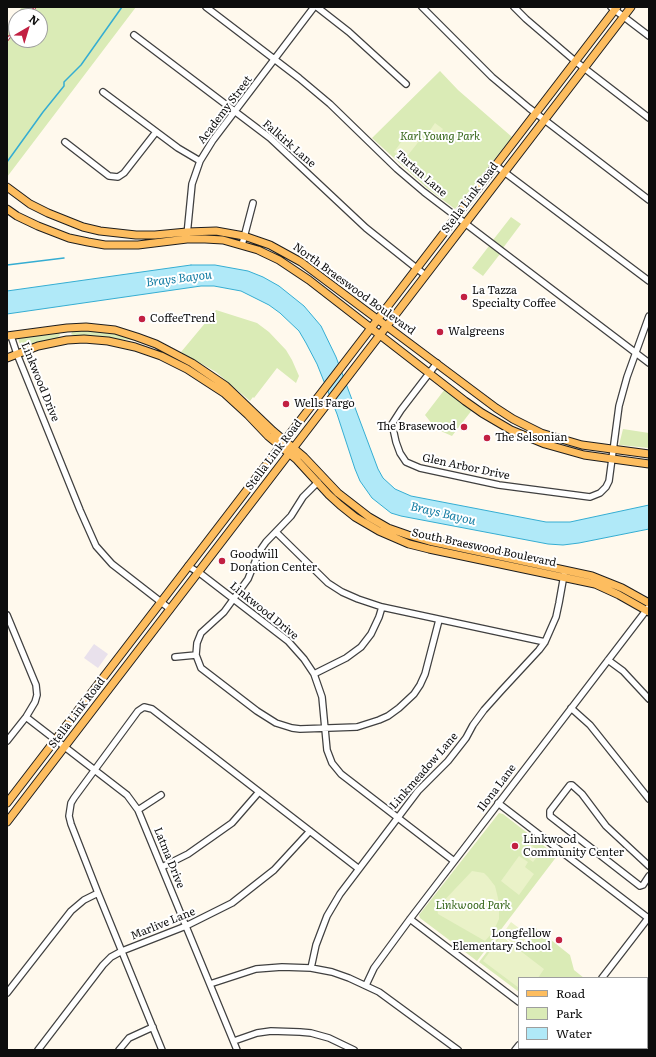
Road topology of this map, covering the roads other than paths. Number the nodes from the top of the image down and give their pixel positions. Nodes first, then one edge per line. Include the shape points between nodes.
1 (206, 7) edge
2 (314, 7) edge
3 (317, 7) edge
4 (422, 7) edge
5 (514, 7) edge
6 (631, 7) edge
7 (614, 8) edge
8 (623, 17) junction
9 (134, 35) dead end
10 (649, 36) edge
11 (275, 59) junction
12 (575, 61) junction
13 (584, 68) junction
14 (406, 84) dead end
15 (103, 92) dead end
16 (236, 112) junction
17 (535, 113) junction
18 (649, 118) edge
19 (544, 120) junction
20 (156, 132) junction
21 (65, 142) dead end
22 (200, 161) junction
23 (495, 165) junction
24 (505, 172) junction
25 (7, 187) edge
26 (649, 200) edge
27 (253, 203) dead end
28 (7, 209) edge
29 (456, 216) junction
30 (465, 223) junction
31 (100, 231) junction
32 (187, 236) junction
33 (244, 236) junction
34 (96, 244) junction
35 (242, 245) junction
36 (416, 268) junction
37 (315, 272) junction
38 (425, 275) junction
39 (309, 280) junction
40 (649, 281) edge
41 (649, 316) edge
42 (378, 318) junction
43 (387, 326) junction
44 (371, 327) junction
45 (66, 328) junction
46 (380, 334) junction
47 (9, 336) edge
48 (137, 337) junction
49 (67, 340) junction
50 (135, 347) junction
51 (635, 353) junction
52 (16, 354) junction
53 (7, 358) edge
54 (649, 363) edge
55 (436, 364) junction
56 (201, 373) junction
57 (430, 373) junction
58 (535, 430) junction
59 (535, 441) junction
60 (282, 443) junction
61 (291, 450) junction
62 (614, 450) junction
63 (649, 454) edge
64 (613, 458) junction
65 (649, 464) edge
66 (318, 482) junction
67 (218, 528) junction
68 (276, 532) junction
69 (227, 534) junction
70 (188, 566) junction
71 (198, 572) junction
72 (564, 573) junction
73 (234, 599) junction
74 (160, 602) junction
75 (382, 607) junction
76 (648, 608) edge
77 (170, 609) junction
78 (7, 615) edge
79 (439, 620) junction
80 (545, 642) junction
81 (128, 644) junction
82 (196, 655) junction
83 (175, 657) dead end
84 (608, 660) junction
85 (314, 674) junction
86 (120, 675) junction
87 (649, 699) edge
88 (571, 708) junction
89 (26, 717) junction
90 (325, 728) junction
91 (56, 740) junction
92 (7, 741) edge
93 (65, 747) junction
94 (95, 770) junction
95 (259, 792) junction
96 (14, 793) junction
97 (161, 794) dead end
98 (649, 799) edge
99 (24, 800) junction
100 (7, 803) edge
101 (498, 803) junction
102 (138, 810) junction
103 (398, 817) junction
104 (7, 822) edge
105 (310, 831) junction
106 (454, 861) junction
107 (649, 866) edge
108 (162, 867) junction
109 (359, 869) junction
110 (649, 876) edge
111 (98, 893) junction
112 (649, 918) edge
113 (410, 919) junction
114 (186, 926) junction
115 (122, 951) junction
116 (311, 968) junction
117 (604, 977) edge
118 (210, 984) junction
119 (366, 985) junction
120 (7, 993) edge
121 (518, 1001) edge
122 (153, 1027) junction
123 (234, 1041) junction
124 (38, 1050) edge
125 (119, 1050) edge
126 (162, 1050) edge
127 (237, 1050) edge
128 (354, 1050) edge
129 (458, 1050) edge

1 - 11 street, Tartan Lane
2 - 11 street, Academy Street
3 - 14 street via 349,32
4 - 17 street via 492,77
5 - 12 street
6 - 8 main road, Stella Link Road
7 - 8 street
7 - 12 main road, Stella Link Road
8 - 10 street
8 - 13 main road, Stella Link Road
9 - 16 street, Falkirk Lane
11 - 16 street, Academy Street
11 - 29 street, Tartan Lane via 330,104 397,169
12 - 13 street
12 - 17 main road, Stella Link Road
13 - 18 street
13 - 19 main road, Stella Link Road
15 - 20 street
16 - 22 street, Academy Street
16 - 36 street, Falkirk Lane via 270,138 366,228
17 - 19 street
17 - 23 main road, Stella Link Road
19 - 24 main road, Stella Link Road
19 - 26 street
20 - 21 street via 124,173 118,177 109,176
20 - 22 street
22 - 32 street, Academy Street via 192,184
23 - 24 street
23 - 29 main road, Stella Link Road
24 - 30 main road, Stella Link Road
24 - 40 street
25 - 31 main road, North Braeswood Boulevard via 48,214
27 - 33 street
28 - 34 main road, North Braeswood Boulevard via 49,231
29 - 30 street, Tartan Lane
29 - 36 main road, Stella Link Road
30 - 38 main road, Stella Link Road
30 - 51 street, Tartan Lane
31 - 32 main road, North Braeswood Boulevard
31 - 34 main road
32 - 33 main road, North Braeswood Boulevard via 216,231
32 - 34 main road, North Braeswood Boulevard via 138,245
32 - 35 main road, North Braeswood Boulevard
33 - 35 street
33 - 37 main road, North Braeswood Boulevard via 280,249
35 - 39 main road, North Braeswood Boulevard via 269,254
36 - 38 street, Falkirk Lane
36 - 42 main road, Stella Link Road
37 - 39 main road
37 - 42 main road, North Braeswood Boulevard
38 - 43 main road, Stella Link Road
39 - 44 main road, North Braeswood Boulevard
41 - 51 street
42 - 43 main road, North Braeswood Boulevard
42 - 44 main road, Stella Link Road
43 - 46 main road, Stella Link Road
43 - 55 main road, North Braeswood Boulevard
44 - 46 main road, North Braeswood Boulevard
44 - 60 main road, Stella Link Road
45 - 47 main road, South Braeswood Boulevard
45 - 48 main road, South Braeswood Boulevard via 115,330
45 - 49 main road
46 - 57 main road, North Braeswood Boulevard
46 - 61 main road, Stella Link Road
47 - 52 street, Linkwood Drive
48 - 50 main road
48 - 56 main road, South Braeswood Boulevard via 166,349
49 - 50 main road, South Braeswood Boulevard via 95,339
49 - 52 main road, South Braeswood Boulevard
50 - 56 main road, South Braeswood Boulevard
51 - 54 street, Tartan Lane
51 - 62 street via 619,406
52 - 53 main road, South Braeswood Boulevard
52 - 74 street, Linkwood Drive via 96,546 112,564
55 - 57 street, Glen Arbor Drive
55 - 58 main road, North Braeswood Boulevard via 496,408
56 - 60 main road, South Braeswood Boulevard via 273,431
57 - 59 main road, North Braeswood Boulevard via 492,419
57 - 64 street, Glen Arbor Drive via 392,424 400,453 410,464 499,485 590,497 606,487
58 - 59 main road
58 - 62 main road, North Braeswood Boulevard via 582,445
59 - 64 main road, North Braeswood Boulevard via 584,455
60 - 61 main road, South Braeswood Boulevard
60 - 67 main road, Stella Link Road
61 - 66 main road, South Braeswood Boulevard
61 - 69 main road, Stella Link Road
61 - 72 main road, South Braeswood Boulevard via 310,464 338,493 388,528 429,541
62 - 63 main road, North Braeswood Boulevard
62 - 64 street
64 - 65 main road, North Braeswood Boulevard
66 - 68 street
66 - 72 main road, South Braeswood Boulevard via 355,517 409,544 429,550
67 - 69 main road
67 - 70 main road, Stella Link Road
68 - 73 street via 259,552 248,579
68 - 75 street via 331,586 347,595
69 - 71 main road, Stella Link Road
70 - 71 street, Linkwood Drive
70 - 74 main road, Stella Link Road
71 - 73 street, Linkwood Drive
71 - 77 main road, Stella Link Road
72 - 76 main road, South Braeswood Boulevard
72 - 80 street, Linkmeadow Lane via 560,603
73 - 82 street via 220,617 201,633
73 - 85 street, Linkwood Drive via 294,646
74 - 77 street, Linkwood Drive
74 - 81 main road, Stella Link Road
75 - 79 street
75 - 85 street via 372,634 361,648
76 - 84 street, Ilona Lane
77 - 86 main road, Stella Link Road
78 - 89 street via 36,685 35,702
79 - 80 street
79 - 90 street via 425,674 420,685 406,702 379,720 356,727
80 - 103 street, Linkmeadow Lane via 484,710 466,738
81 - 86 main road via 132,650
81 - 91 main road, Stella Link Road
82 - 83 street
82 - 90 street via 205,672 268,719 292,728
84 - 87 street via 623,671
84 - 88 street, Ilona Lane
85 - 90 street, Linkwood Drive via 322,697
86 - 93 main road, Stella Link Road
88 - 98 street via 590,725
88 - 101 street, Ilona Lane
89 - 91 street, Latma Drive
89 - 92 street
90 - 103 street, Linkwood Drive via 327,750 335,768
91 - 93 street, Latma Drive
91 - 96 main road, Stella Link Road
93 - 94 street, Latma Drive
93 - 99 main road, Stella Link Road
94 - 95 street via 138,711 144,708 152,710
94 - 102 street, Latma Drive via 127,795
94 - 111 street via 71,803 69,816
95 - 105 street
95 - 108 street via 232,823 188,854
96 - 99 main road
96 - 100 main road, Stella Link Road
97 - 102 street
99 - 104 main road, Stella Link Road
101 - 106 street, Ilona Lane
101 - 112 street
102 - 108 street, Latma Drive
103 - 106 street, Linkwood Drive
103 - 109 street, Linkmeadow Lane
105 - 109 street
105 - 114 street, Marlive Lane via 257,885 232,902
106 - 113 street, Ilona Lane
107 - 110 street via 606,826 582,794 570,785 550,812 550,816 640,886
108 - 114 street, Latma Drive
109 - 116 street, Linkmeadow Lane via 327,916
111 - 115 street
111 - 120 street via 71,911
112 - 117 street
113 - 119 street, Ilona Lane via 374,968
113 - 121 street
114 - 115 street, Marlive Lane
114 - 118 street, Latma Drive
115 - 122 street
115 - 124 street, Marlive Lane via 111,957 104,965
116 - 118 street via 256,969
116 - 119 street via 332,972
118 - 123 street, Latma Drive
119 - 129 street via 395,1002
122 - 125 street via 129,1038
122 - 126 street
123 - 127 street, Latma Drive
123 - 128 street via 270,1031 300,1032 329,1038

